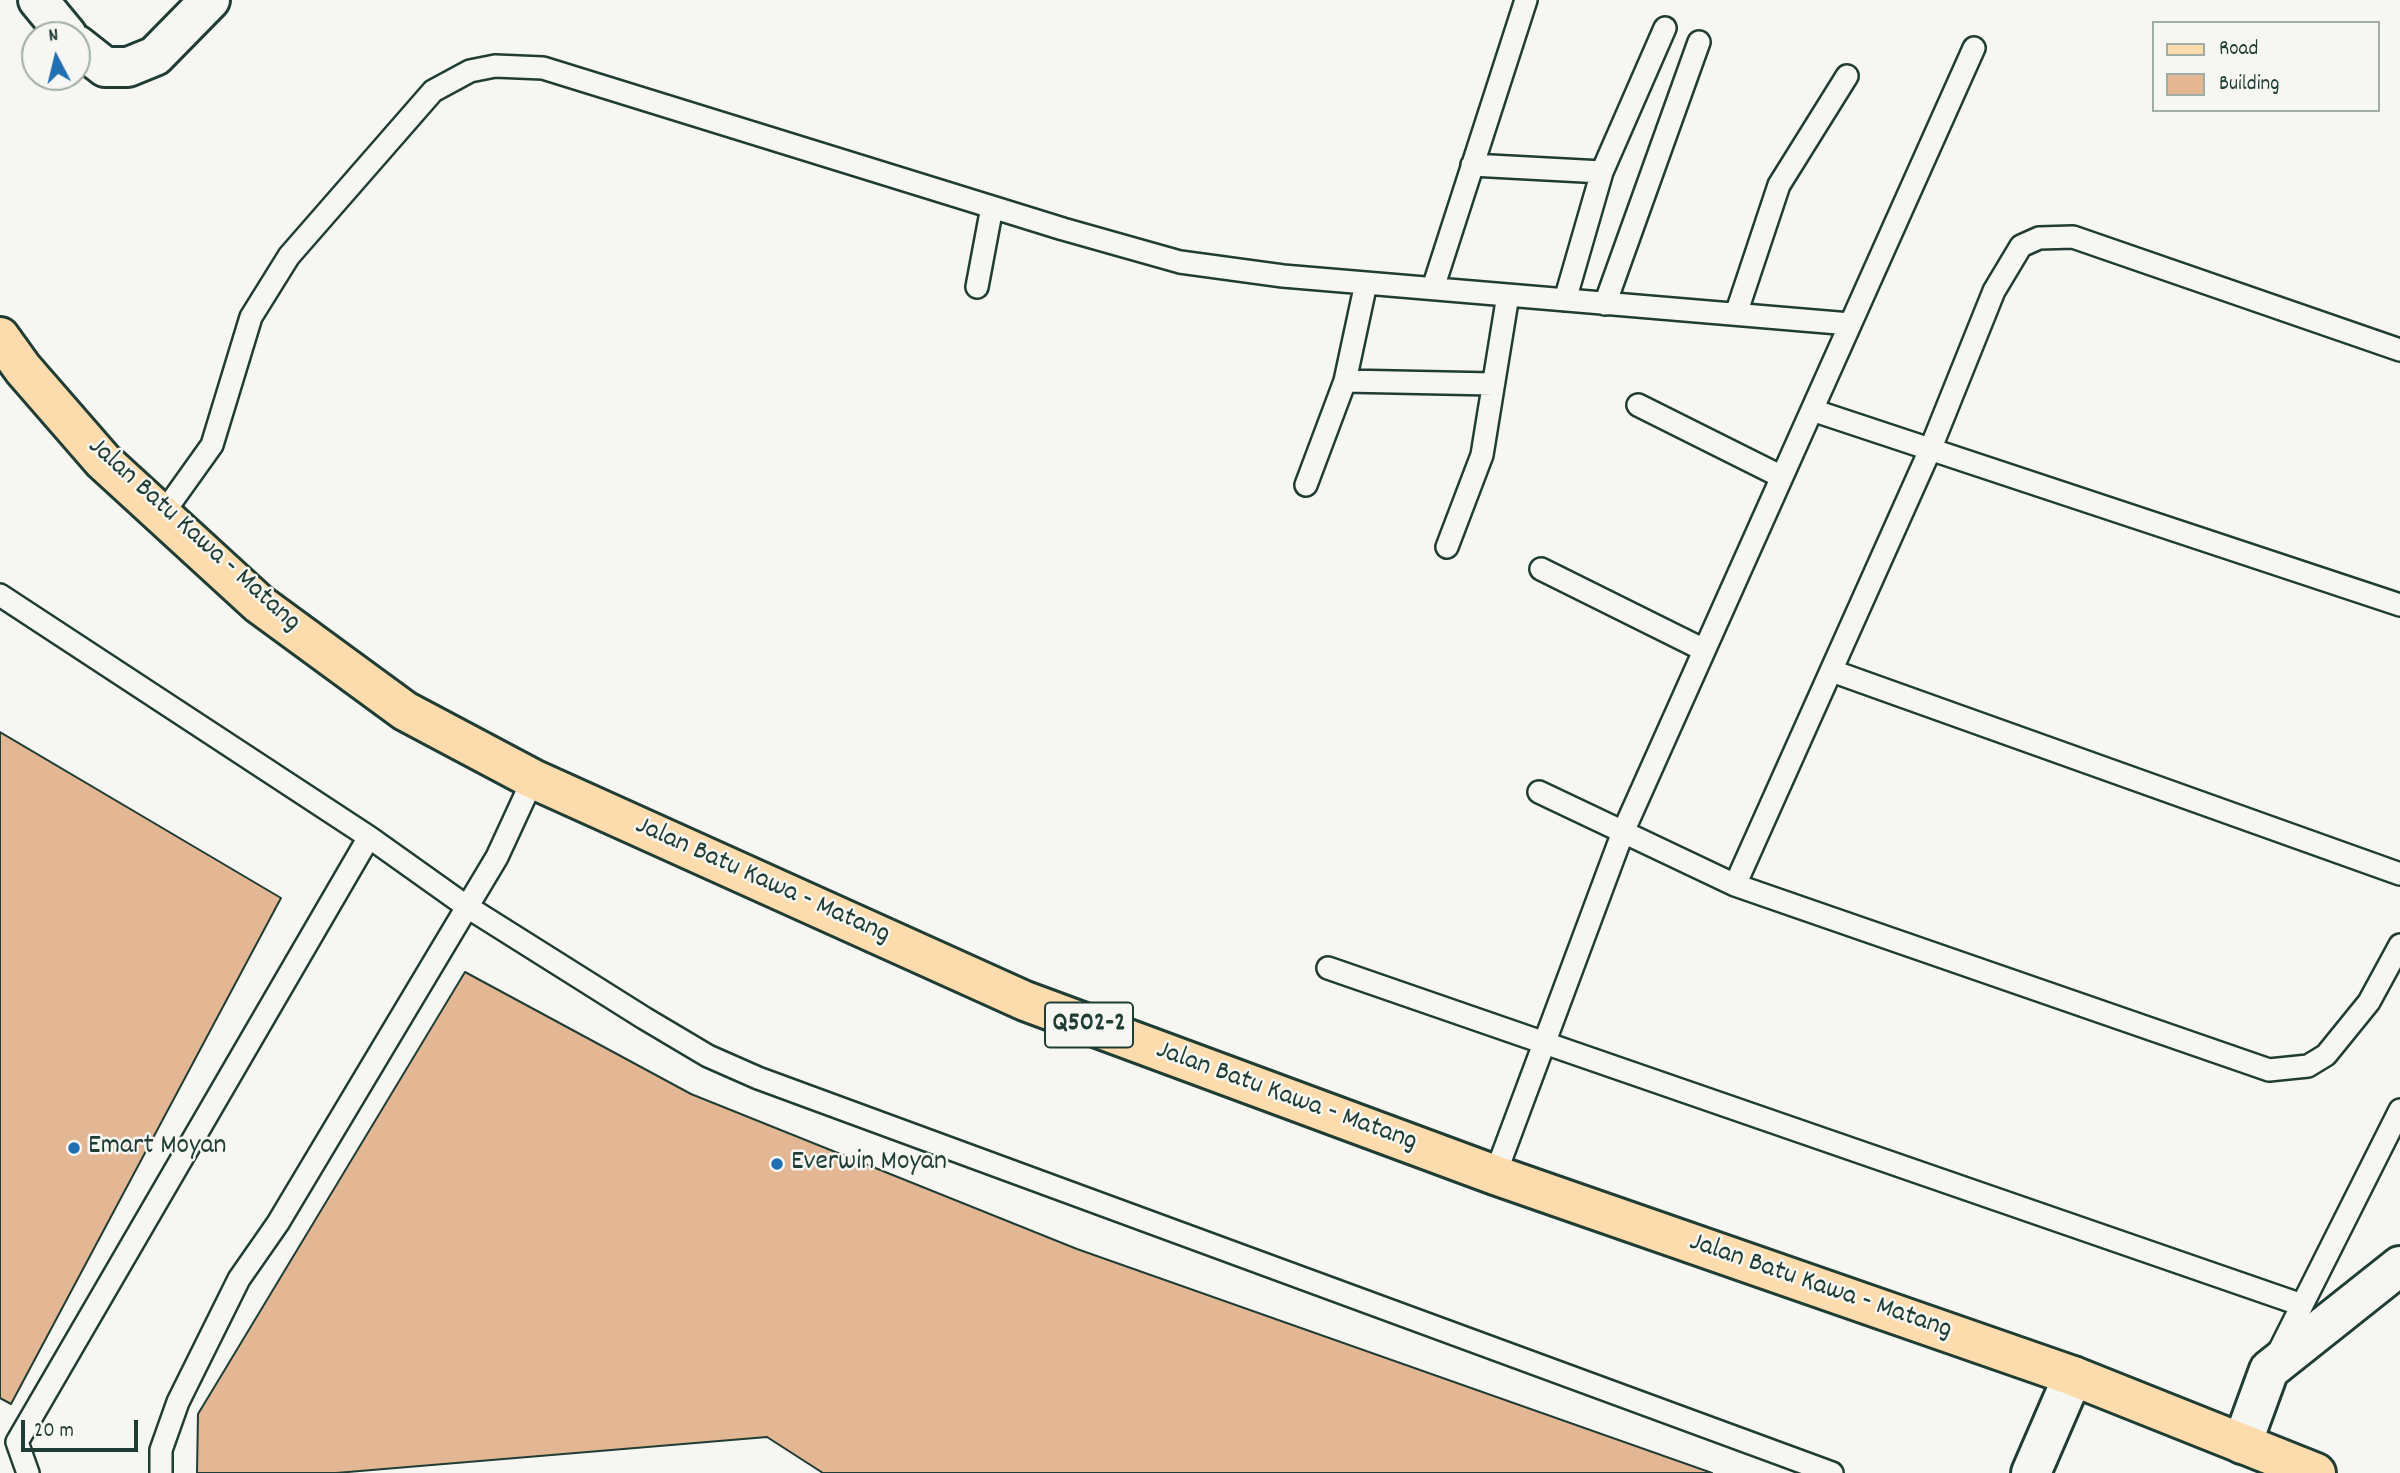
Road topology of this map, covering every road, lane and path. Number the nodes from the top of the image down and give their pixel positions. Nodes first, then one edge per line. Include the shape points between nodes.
1 (38, 0) edge
2 (210, 0) edge
3 (1526, 0) edge
4 (55, 21) edge
5 (1665, 28) dead end
6 (1699, 42) dead end
7 (1975, 48) dead end
8 (91, 56) edge
9 (1847, 76) dead end
10 (1472, 164) junction
11 (1602, 172) junction
12 (992, 207) junction
13 (1366, 283) junction
14 (977, 286) dead end
15 (1433, 288) junction
16 (1508, 295) junction
17 (1565, 300) junction
18 (1605, 303) junction
19 (1736, 314) junction
20 (1850, 324) junction
21 (0, 337) edge
22 (2400, 350) edge
23 (1345, 381) junction
24 (1493, 384) junction
25 (1638, 405) dead end
26 (1812, 410) junction
27 (1930, 450) junction
28 (1782, 477) junction
29 (1306, 485) dead end
30 (162, 515) junction
31 (1447, 547) dead end
32 (1541, 569) dead end
33 (0, 595) edge
34 (2400, 605) edge
35 (1704, 650) junction
36 (1832, 671) junction
37 (533, 779) junction
38 (1539, 792) dead end
39 (1623, 832) junction
40 (369, 837) junction
41 (2400, 874) edge
42 (1735, 886) junction
43 (466, 906) junction
44 (2400, 945) edge
45 (1328, 968) dead end
46 (1545, 1041) junction
47 (2400, 1110) edge
48 (1495, 1175) junction
49 (2400, 1266) edge
50 (2302, 1305) junction
51 (2269, 1370) junction
52 (2073, 1376) junction
53 (2242, 1444) junction
54 (28, 1473) edge
55 (161, 1473) edge
56 (1832, 1473) edge
57 (2031, 1473) edge
58 (2316, 1473) edge

1 - 4 street
2 - 8 street via 155,56 128,67 105,67
3 - 10 lane
5 - 11 lane
6 - 18 lane
7 - 20 lane
9 - 19 lane via 1779,185
10 - 11 lane
10 - 15 lane
11 - 17 lane
12 - 13 lane via 1180,262
12 - 14 lane
12 - 30 lane via 543,68 495,66 470,71 433,92 289,256 251,317 212,445
13 - 15 lane
13 - 23 lane
15 - 16 lane
16 - 17 lane
16 - 24 lane
17 - 18 lane
18 - 19 lane
19 - 20 lane
20 - 26 lane
21 - 30 main road, Jalan Batu Kawa - Matang / Q502-2 via 103,461
22 - 27 lane via 2073,237 2039,238 2021,246 1994,291
23 - 24 lane
23 - 29 lane
24 - 31 lane via 1482,455
25 - 28 lane
26 - 27 lane
26 - 28 lane
27 - 34 lane
27 - 36 lane
28 - 35 lane
30 - 37 main road, Jalan Batu Kawa - Matang / Q502-2 via 259,604 405,711
32 - 35 lane
33 - 40 lane
35 - 39 lane
36 - 41 lane
36 - 42 lane
37 - 43 lane via 497,857
37 - 48 main road, Jalan Batu Kawa - Matang / Q502-2 via 1025,1001
38 - 39 lane
39 - 42 lane
39 - 46 lane
40 - 43 lane
40 - 54 lane via 17,1442
42 - 44 lane via 2269,1070 2308,1066 2326,1055 2369,1002
43 - 55 lane via 278,1223 239,1279 178,1402 161,1450
43 - 56 lane via 708,1056 758,1079
45 - 46 lane
46 - 48 lane
46 - 50 lane
47 - 50 lane
48 - 52 main road, Jalan Batu Kawa - Matang / Q502-2
49 - 51 street
50 - 51 lane
51 - 53 street
52 - 53 main road, Jalan Batu Kawa - Matang / Q502-2
52 - 57 street
53 - 58 main road, Jalan Batu Kawa - Matang / Q502-2

